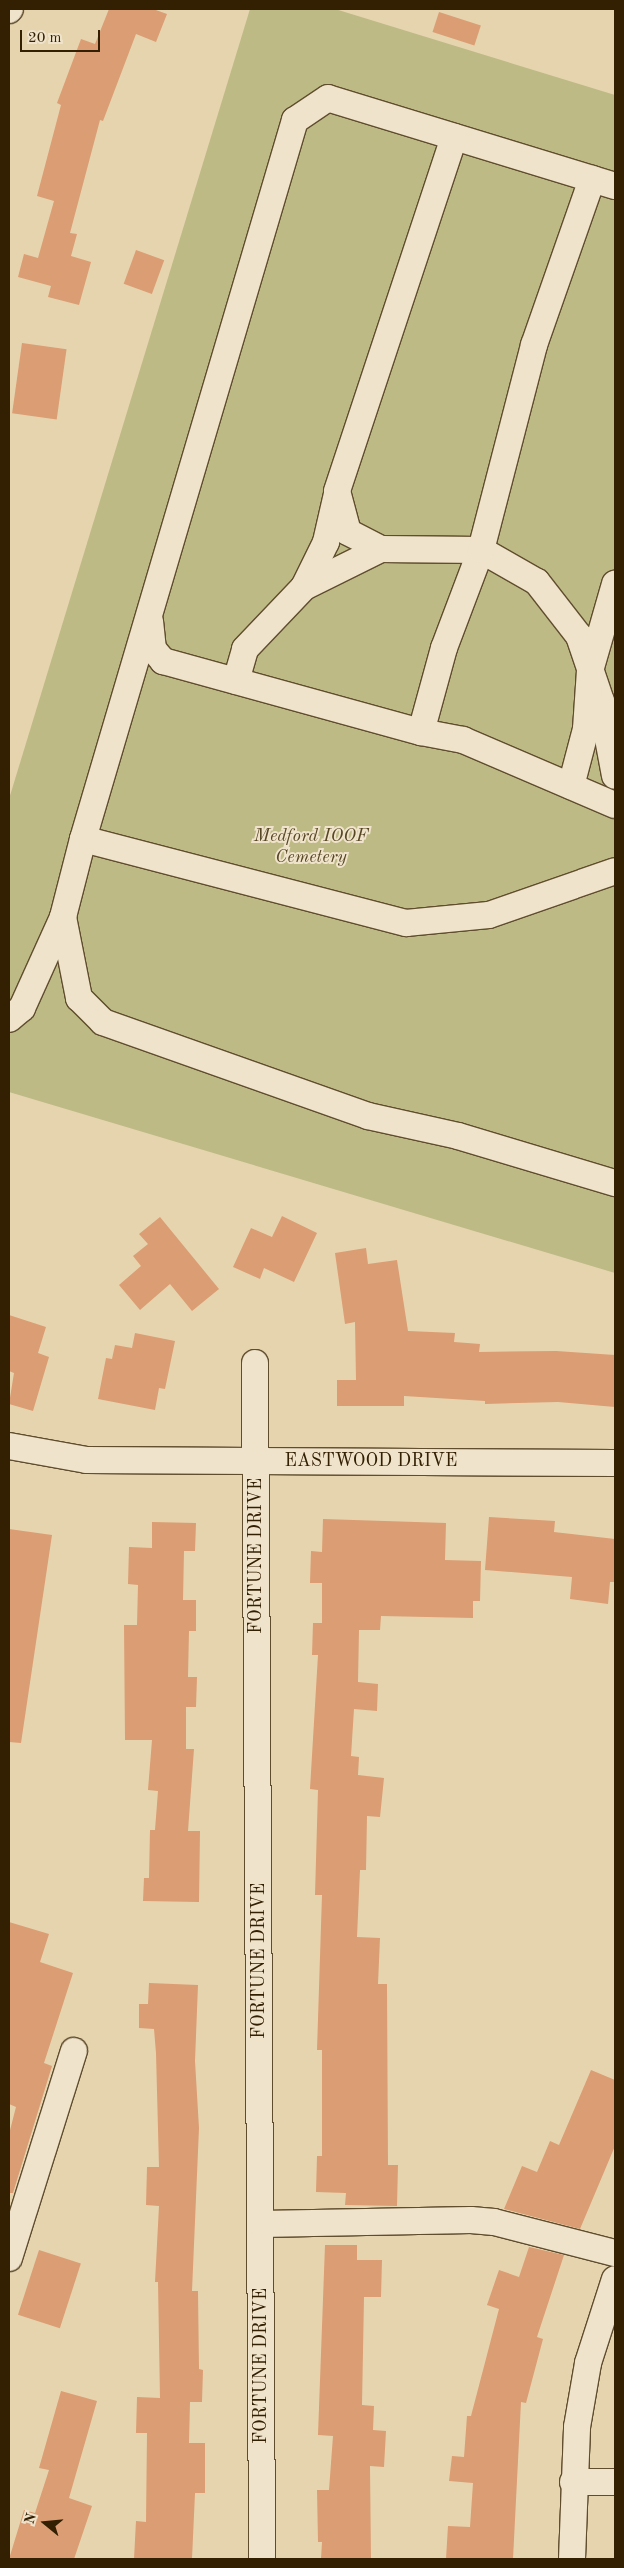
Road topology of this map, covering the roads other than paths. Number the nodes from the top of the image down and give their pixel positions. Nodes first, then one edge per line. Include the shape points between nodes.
1 (454, 137) junction
2 (604, 182) edge
3 (337, 491) junction
4 (381, 549) junction
5 (481, 550) junction
6 (615, 584) edge
7 (304, 587) junction
8 (150, 615) junction
9 (590, 671) junction
10 (236, 681) junction
11 (421, 732) junction
12 (615, 776) edge
13 (571, 786) junction
14 (615, 805) edge
15 (83, 838) junction
16 (615, 871) edge
17 (63, 917) junction
18 (9, 1019) edge
19 (615, 1183) edge
20 (255, 1363) dead end
21 (9, 1446) edge
22 (255, 1461) junction
23 (615, 1463) edge
24 (74, 2051) dead end
25 (260, 2224) junction
26 (615, 2253) edge
27 (9, 2258) edge
28 (615, 2279) edge
29 (573, 2482) junction
30 (615, 2482) edge
31 (262, 2559) edge
32 (572, 2559) edge

1 - 2 street
1 - 3 street
1 - 8 street via 328,98 295,120
2 - 5 street via 534,345
3 - 4 street via 348,532
3 - 7 street via 326,542
4 - 5 street
4 - 7 street
5 - 9 street via 537,582 579,636
5 - 11 street via 444,648
6 - 9 street
7 - 10 street via 245,649
8 - 10 street via 153,649 163,661
8 - 15 street
9 - 12 street via 601,701
9 - 13 street via 586,729
10 - 11 street
11 - 13 street via 463,740
13 - 14 street
15 - 16 street via 406,923 489,914
15 - 17 street
17 - 18 street via 22,1008
17 - 19 street via 79,998 103,1022 368,1116 458,1136
20 - 22 street, FORTUNE DRIVE
21 - 22 street, EASTWOOD DRIVE via 87,1460
22 - 23 street, EASTWOOD DRIVE
22 - 25 street, FORTUNE DRIVE
24 - 27 street
25 - 26 street via 472,2220 494,2222
25 - 31 street, FORTUNE DRIVE
28 - 29 street via 588,2363 577,2427
29 - 30 street
29 - 32 street

